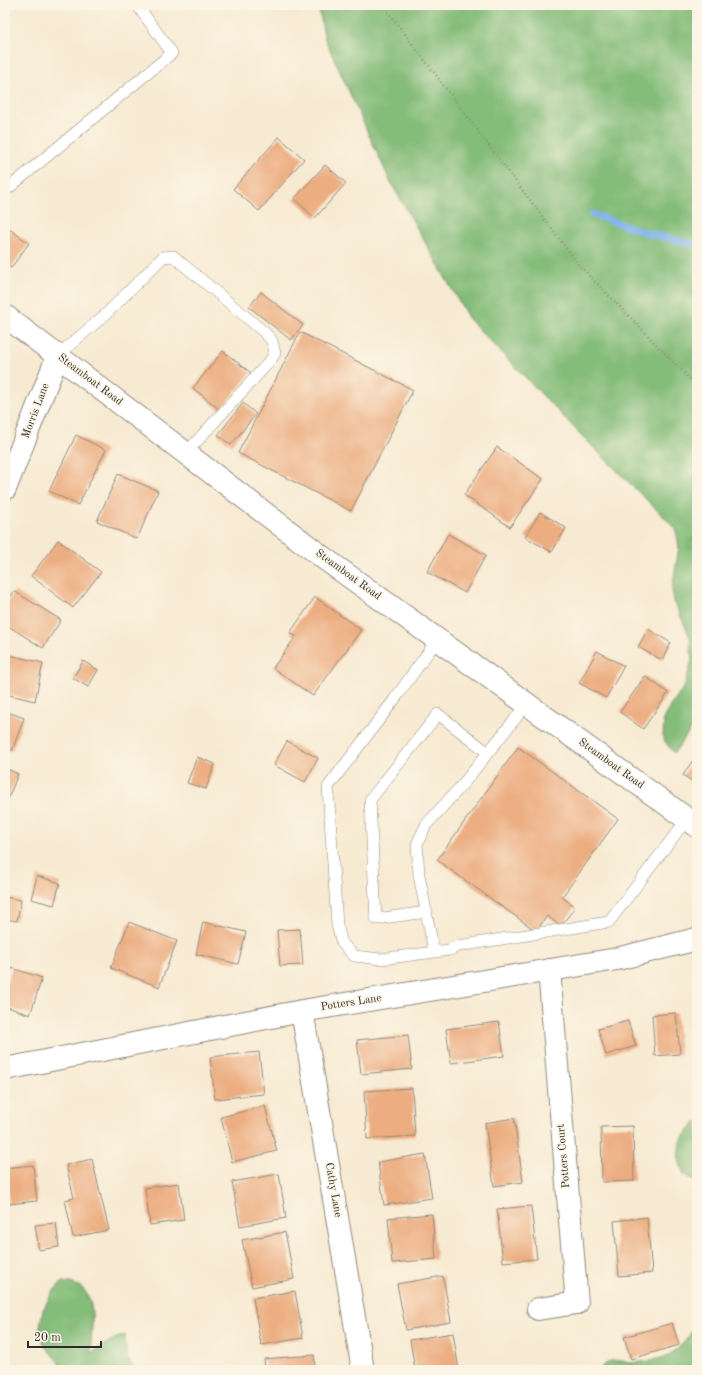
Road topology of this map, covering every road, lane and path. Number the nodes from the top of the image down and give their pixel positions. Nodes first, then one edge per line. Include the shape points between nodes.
1 (137, 5) edge
2 (383, 5) edge
3 (5, 191) edge
4 (6, 317) edge
5 (58, 355) junction
6 (697, 386) edge
7 (186, 453) junction
8 (5, 489) edge
9 (437, 640) junction
10 (527, 704) junction
11 (487, 752) junction
12 (692, 823) edge
13 (427, 912) junction
14 (697, 939) edge
15 (434, 952) junction
16 (549, 970) junction
17 (302, 1011) junction
18 (5, 1069) edge
19 (538, 1309) dead end
20 (363, 1370) edge

1 - 3 lane via 172,53
2 - 6 path via 578,264
4 - 5 street, Steamboat Road
5 - 7 street, Steamboat Road
5 - 7 lane via 104,315 163,257 173,256 264,332 272,341 275,352 270,361
5 - 8 street, Morris Lane
7 - 9 street, Steamboat Road
9 - 10 street, Steamboat Road
9 - 15 lane via 328,787 337,925 342,943 354,956 381,959
10 - 11 lane
10 - 12 street, Steamboat Road
11 - 13 lane via 463,784 426,825 417,844 419,875
11 - 13 lane via 438,714 370,800 376,919
12 - 15 lane via 609,922
13 - 15 lane
14 - 16 street, Potters Lane via 617,959
16 - 17 street, Potters Lane
16 - 19 street, Potters Court via 577,1302
17 - 18 street, Potters Lane
17 - 20 street, Cathy Lane

